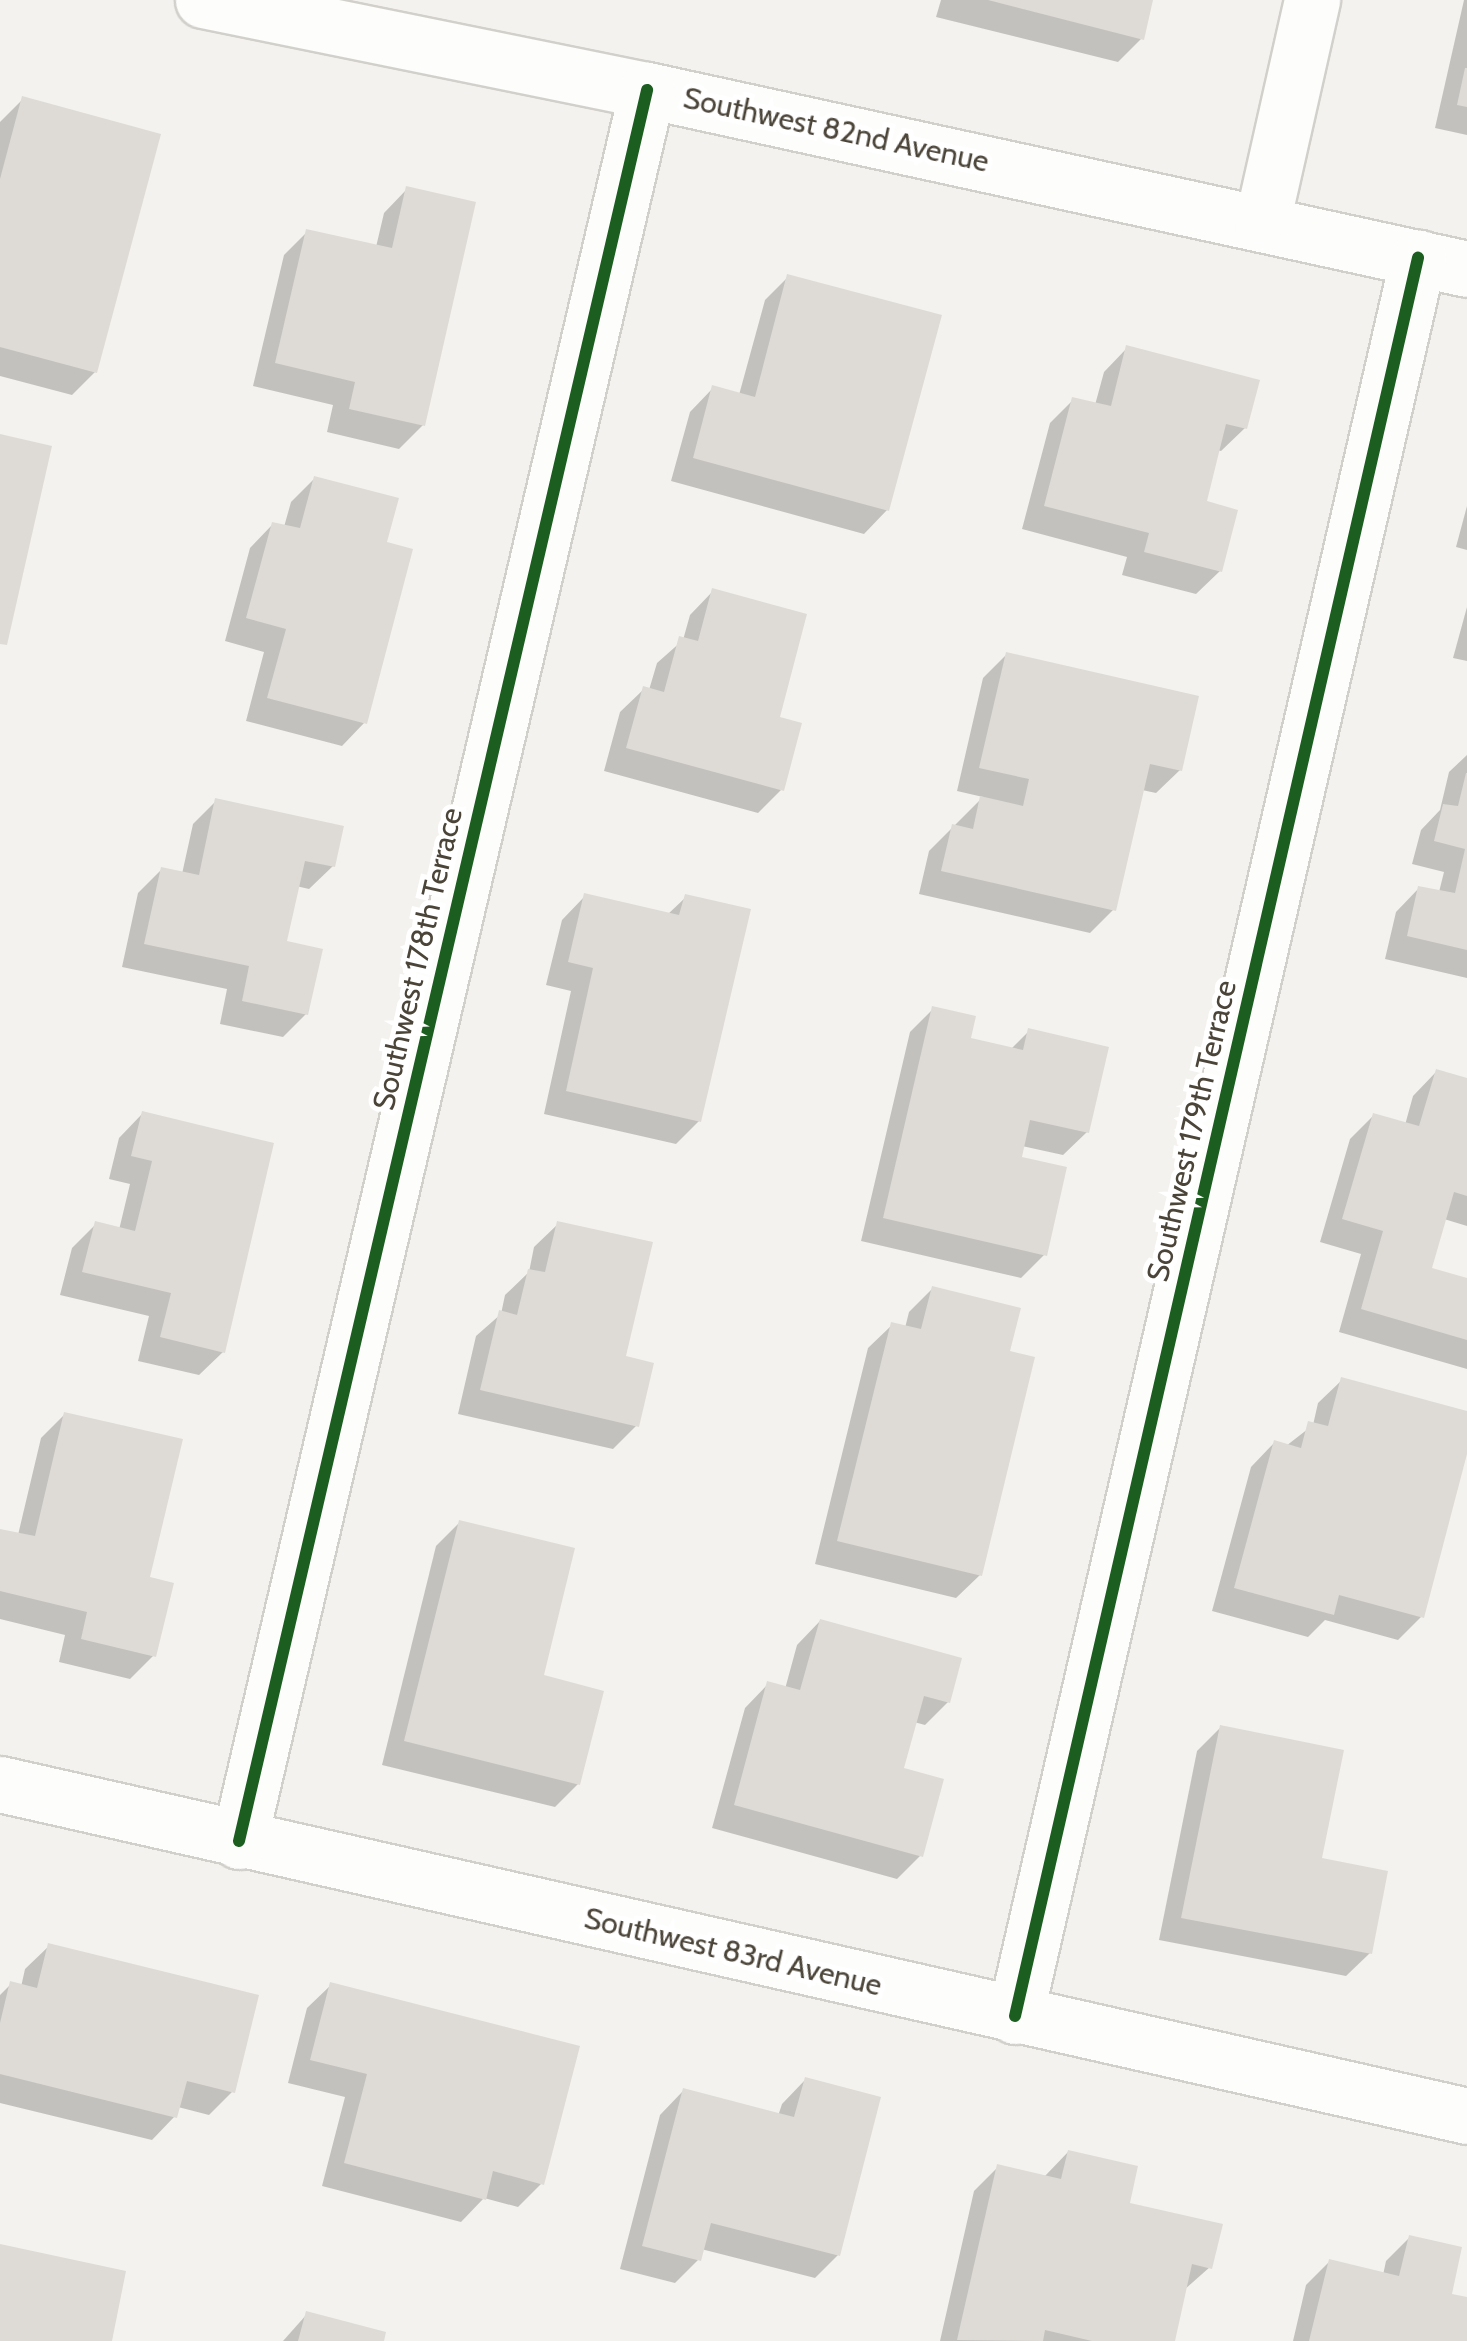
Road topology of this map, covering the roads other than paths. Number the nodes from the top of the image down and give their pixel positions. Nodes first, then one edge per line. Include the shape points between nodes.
1 (203, 0) edge
2 (1312, 0) edge
3 (340, 14) edge
4 (647, 90) junction
5 (1262, 222) junction
6 (1442, 264) edge
7 (0, 1784) edge
8 (238, 1840) junction
9 (1015, 2016) junction
10 (1467, 2116) edge

1 - 3 street, Southwest 82nd Avenue
2 - 5 street
3 - 4 street, Southwest 82nd Avenue
4 - 5 street, Southwest 82nd Avenue
4 - 8 street, Southwest 178th Terrace
5 - 6 street, Southwest 82nd Avenue
6 - 9 street, Southwest 179th Terrace
7 - 8 street, Southwest 83rd Avenue
8 - 9 street, Southwest 83rd Avenue
9 - 10 street, Southwest 83rd Avenue

